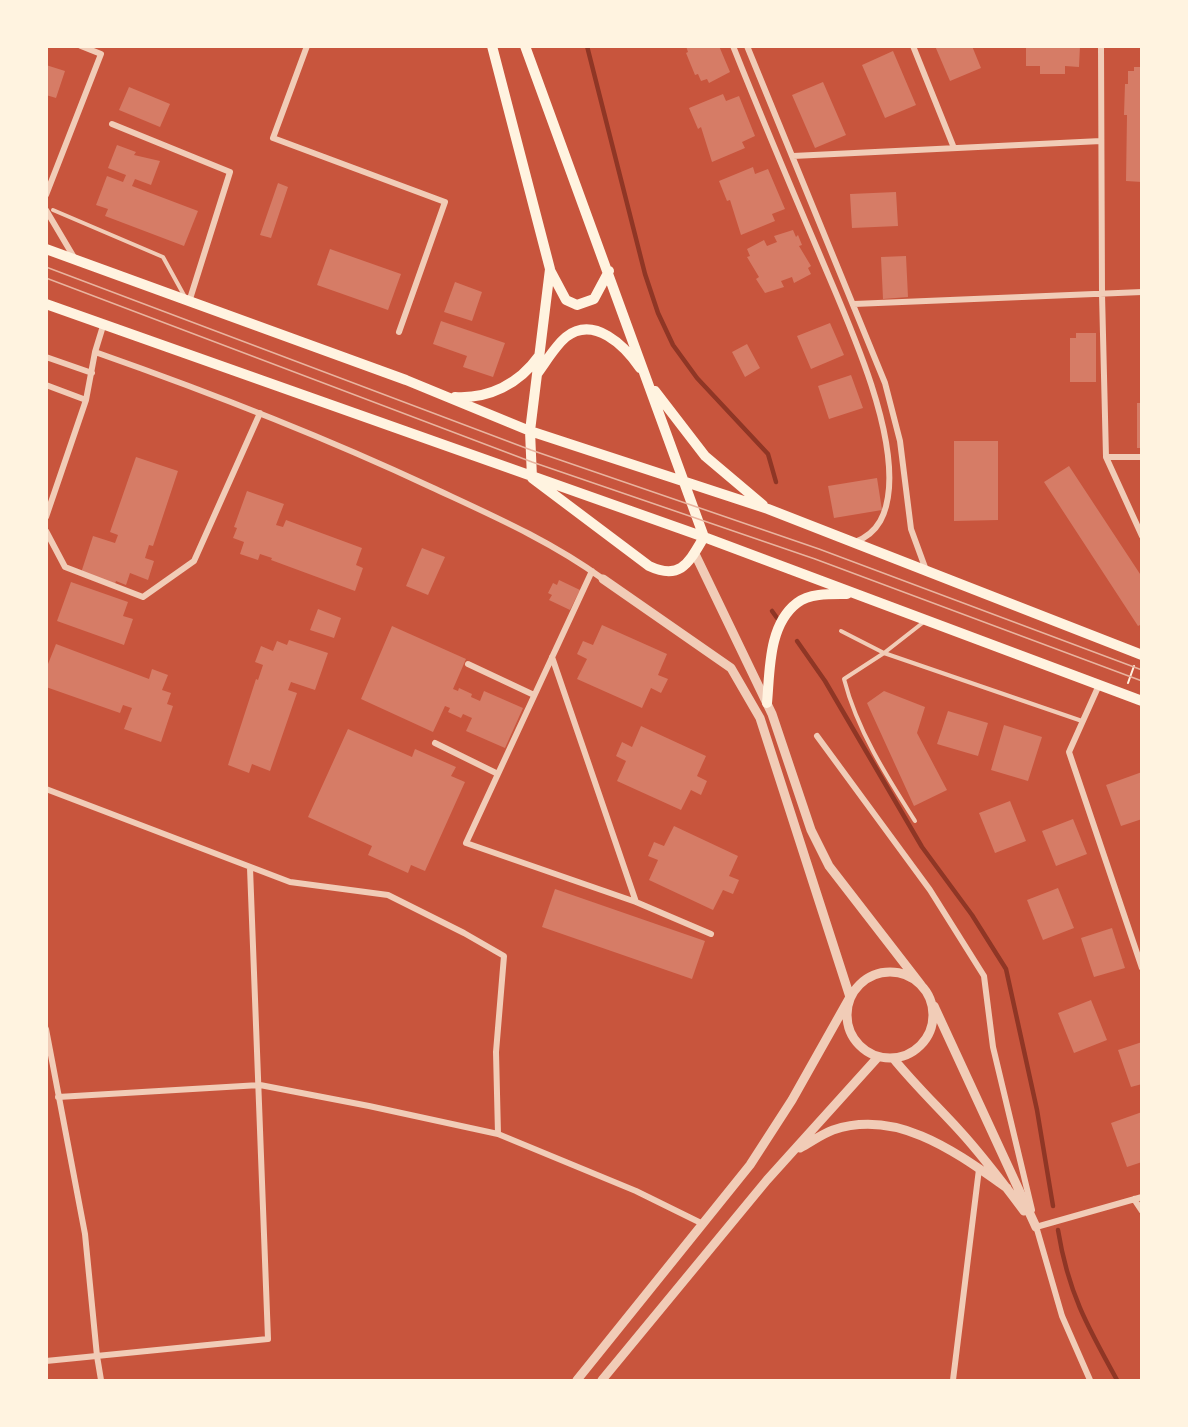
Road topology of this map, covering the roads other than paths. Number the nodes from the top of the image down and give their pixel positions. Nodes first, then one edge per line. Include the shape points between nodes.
1 (81, 46) edge
2 (307, 46) edge
3 (492, 46) edge
4 (525, 46) edge
5 (733, 46) edge
6 (747, 46) edge
7 (913, 46) edge
8 (1101, 46) edge
9 (112, 124) dead end
10 (1101, 141) junction
11 (954, 148) junction
12 (793, 156) junction
13 (46, 195) edge
14 (50, 210) edge
15 (46, 249) edge
16 (76, 261) junction
17 (550, 269) junction
18 (609, 271) junction
19 (1142, 292) edge
20 (1102, 294) junction
21 (189, 302) junction
22 (46, 304) edge
23 (854, 304) junction
24 (103, 326) junction
25 (399, 332) dead end
26 (95, 352) junction
27 (539, 356) junction
28 (46, 357) edge
29 (92, 373) junction
30 (537, 374) junction
31 (648, 382) junction
32 (46, 385) edge
33 (445, 396) junction
34 (86, 400) junction
35 (260, 413) junction
36 (530, 431) junction
37 (1106, 457) junction
38 (1142, 457) edge
39 (532, 478) junction
40 (685, 482) junction
41 (768, 509) junction
42 (46, 517) edge
43 (46, 531) edge
44 (1142, 536) edge
45 (704, 537) junction
46 (853, 543) junction
47 (694, 554) junction
48 (592, 571) junction
49 (928, 574) junction
50 (603, 579) joint
51 (855, 594) junction
52 (926, 620) junction
53 (842, 631) dead end
54 (884, 653) junction
55 (1140, 654) edge
56 (552, 657) junction
57 (468, 663) dead end
58 (1099, 685) junction
59 (534, 695) junction
60 (1142, 701) edge
61 (767, 703) junction
62 (1083, 721) junction
63 (817, 736) dead end
64 (435, 743) dead end
65 (498, 774) junction
66 (46, 789) edge
67 (915, 821) dead end
68 (250, 868) junction
69 (636, 902) junction
70 (711, 934) dead end
71 (1142, 968) edge
72 (921, 985) junction
73 (929, 996) junction
74 (850, 997) junction
75 (46, 1029) edge
76 (878, 1057) junction
77 (893, 1058) junction
78 (260, 1085) junction
79 (58, 1097) junction
80 (498, 1134) junction
81 (793, 1152) junction
82 (979, 1168) junction
83 (1007, 1188) junction
84 (1138, 1198) edge
85 (1142, 1211) edge
86 (703, 1224) junction
87 (1036, 1227) junction
88 (97, 1356) junction
89 (46, 1361) edge
90 (101, 1380) edge
91 (577, 1380) edge
92 (602, 1380) edge
93 (953, 1380) edge
94 (1090, 1380) edge

1 - 13 street via 101,54
2 - 25 street via 273,138 445,202
3 - 17 main road
4 - 18 main road
5 - 46 street via 849,325 880,417 889,471 887,503 878,526
6 - 12 street
7 - 11 street
8 - 10 street
9 - 21 street via 230,172
10 - 11 street
10 - 20 street
11 - 12 street
12 - 23 street
14 - 16 street
14 - 21 lane via 163,257
15 - 16 main road
16 - 21 main road
17 - 18 main road via 566,300 577,305 594,299
17 - 27 main road
18 - 31 main road
19 - 20 street
20 - 23 street
20 - 37 street
21 - 33 main road
22 - 24 main road
23 - 49 street via 892,403 911,529
24 - 26 street
24 - 39 main road
26 - 29 street
26 - 35 street
27 - 30 main road
27 - 33 main road via 523,375 500,390 472,397
28 - 29 street
29 - 34 street
30 - 31 main road via 564,339 589,329 620,344
30 - 36 main road
31 - 40 main road
31 - 41 main road via 705,456
32 - 34 street
33 - 36 main road
34 - 42 street
35 - 43 street via 194,561 143,597 65,567
35 - 48 street via 507,521
36 - 39 main road
36 - 40 main road
37 - 38 street
37 - 44 street
39 - 45 main road
39 - 47 main road via 649,566 676,570
40 - 41 main road
40 - 45 main road
41 - 46 main road
45 - 47 main road
45 - 51 main road
46 - 49 main road
47 - 61 street
48 - 50 street
48 - 56 street
49 - 55 main road
50 - 74 street via 731,668 760,718
51 - 52 main road
51 - 61 main road via 822,594 797,603 773,644
52 - 54 lane
52 - 58 main road
53 - 54 lane
54 - 62 lane
54 - 67 lane via 844,679 850,702 887,777
56 - 59 street
56 - 69 street
57 - 59 street
58 - 60 main road
58 - 62 street
59 - 65 street
61 - 72 street via 811,830 830,866
62 - 71 street via 1069,752
63 - 87 street via 930,890 984,976 993,1047
64 - 65 street
65 - 69 street via 466,843
66 - 68 street
68 - 78 street
68 - 80 street via 290,882 388,896 504,956 496,1052
69 - 70 street
72 - 73 street
72 - 74 street via 910,976 884,972 858,984
73 - 77 street via 933,1010 927,1036 913,1051
73 - 87 street
74 - 76 street via 847,1019 854,1040
74 - 86 street via 750,1166
75 - 79 street
76 - 77 street
76 - 81 street
77 - 83 street
78 - 79 street
78 - 80 street
78 - 88 street via 268,1339
79 - 88 street via 85,1234
80 - 86 street via 636,1191
81 - 82 street via 833,1130 893,1126 924,1135
81 - 92 street
82 - 83 street
82 - 93 street
83 - 87 street
84 - 85 street
84 - 87 street
86 - 91 street
87 - 94 street via 1062,1316
88 - 89 street
88 - 90 street

